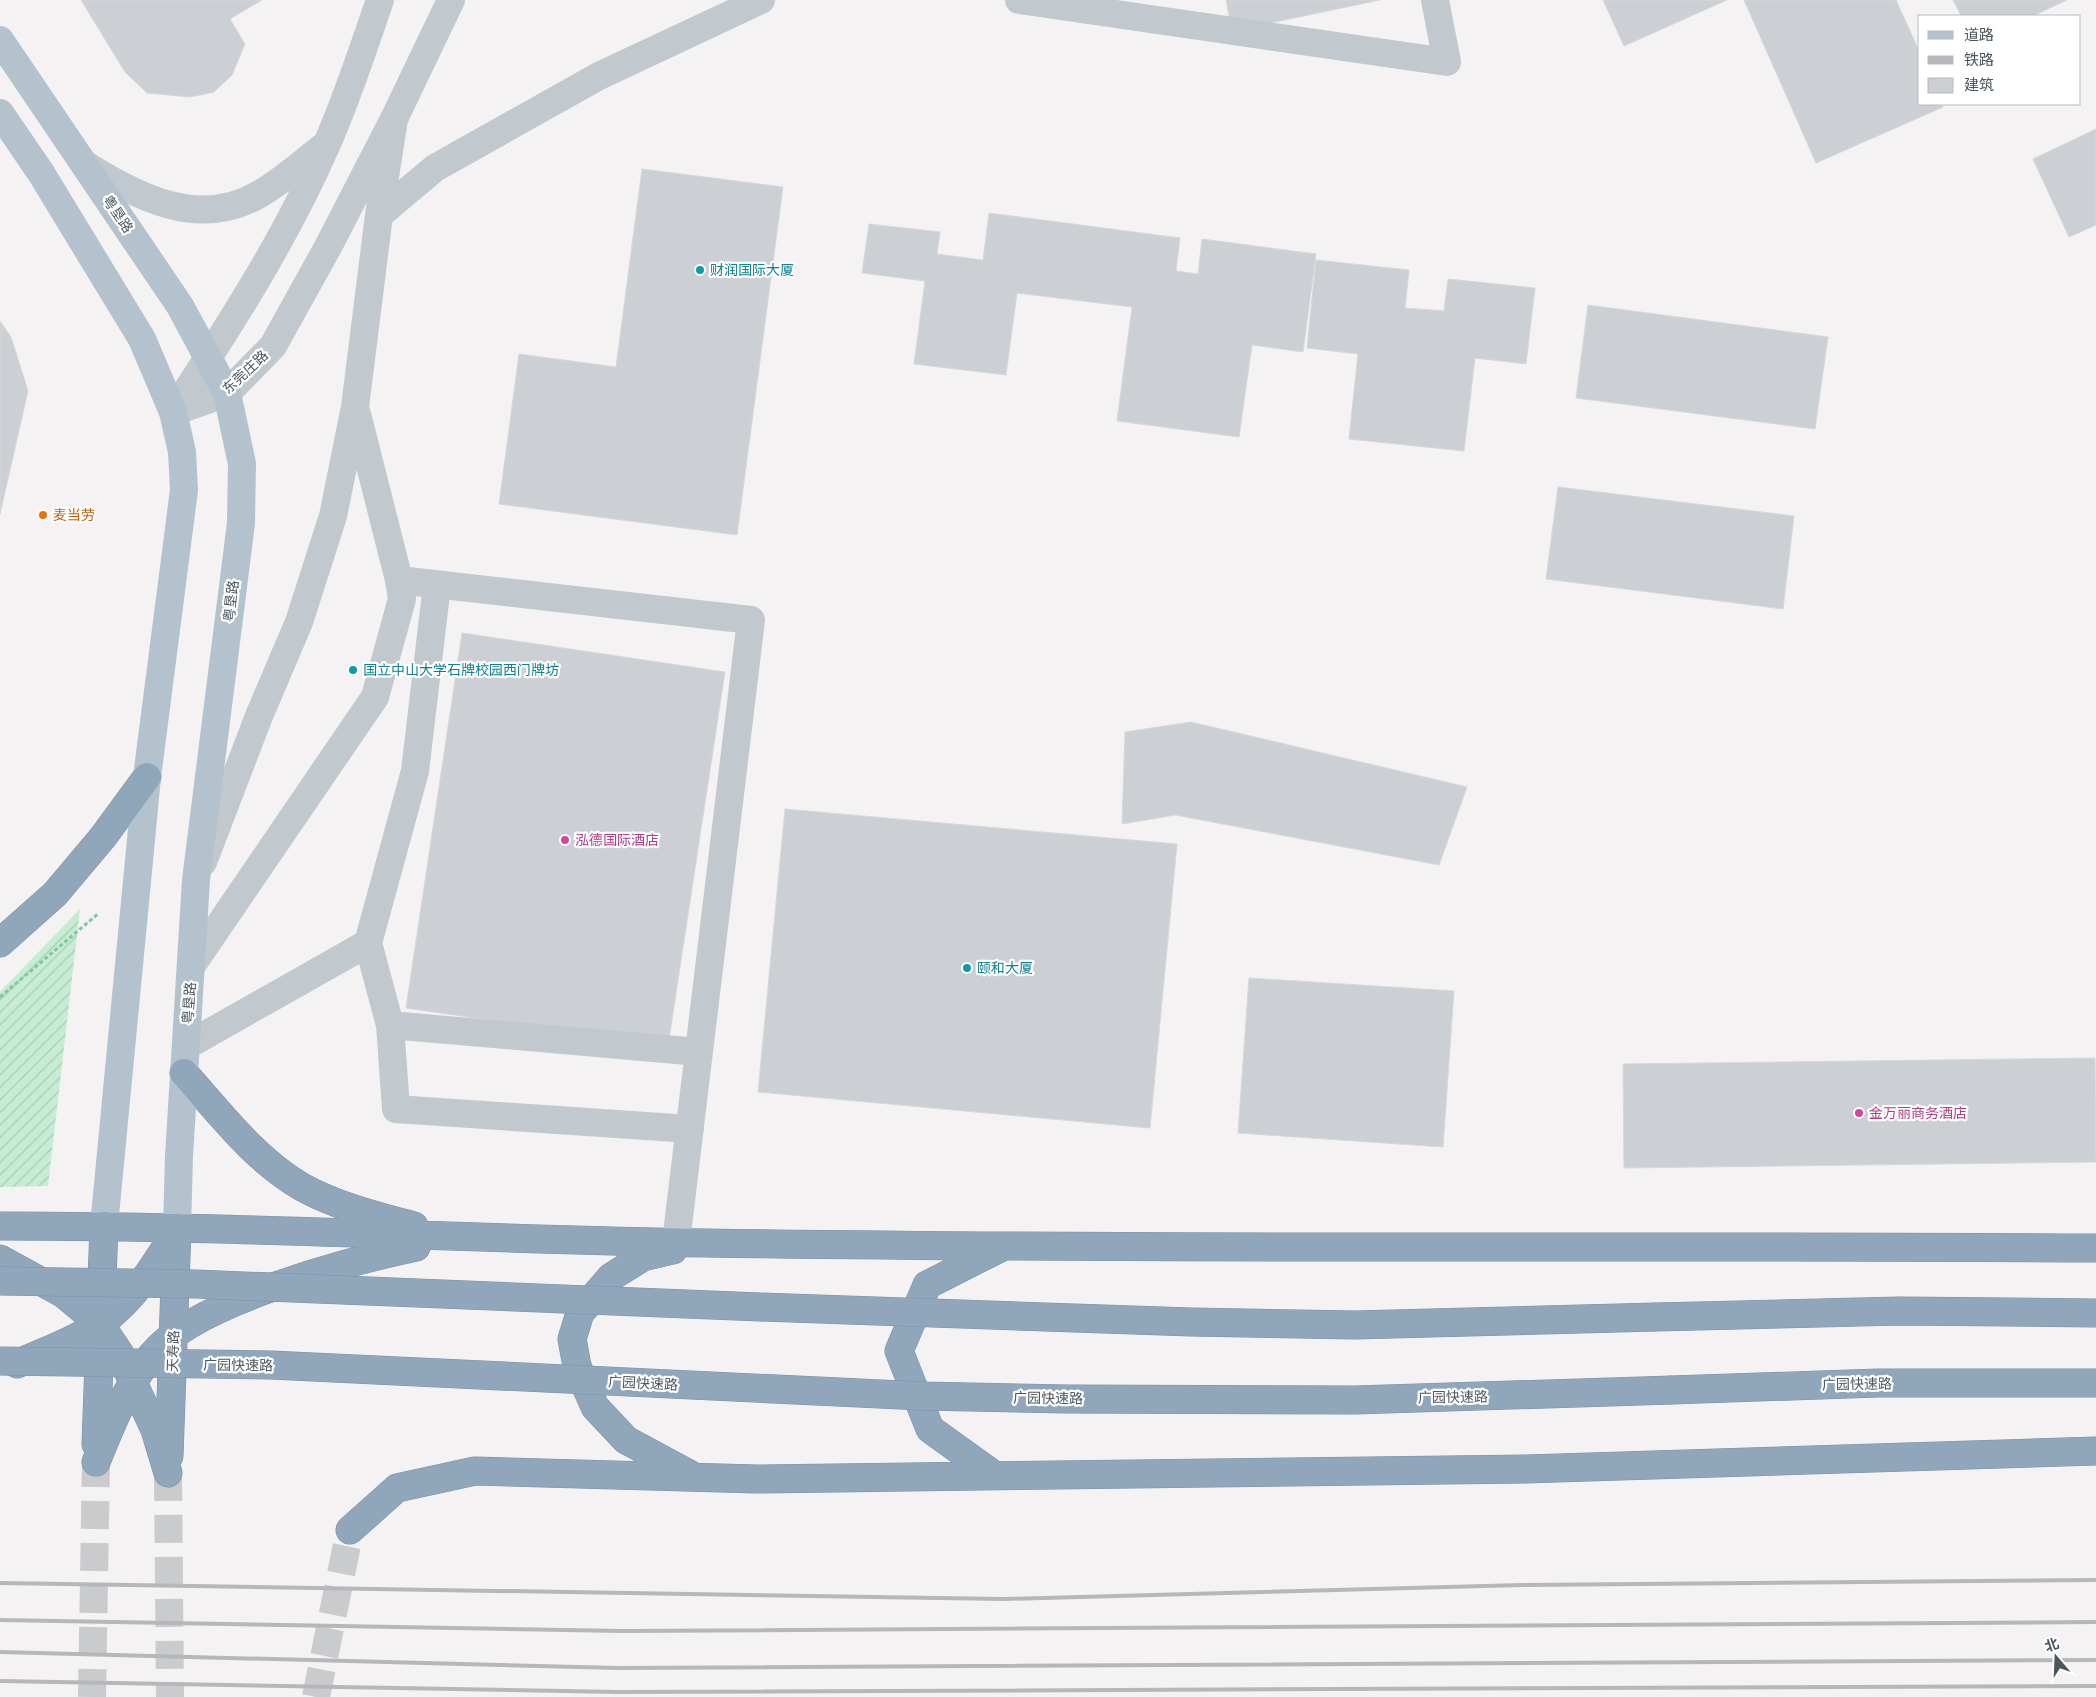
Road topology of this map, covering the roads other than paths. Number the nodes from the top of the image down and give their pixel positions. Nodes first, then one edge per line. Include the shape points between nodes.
1 (380, 0) edge
2 (451, 0) edge
3 (761, 0) edge
4 (1019, 0) edge
5 (1435, 0) edge
6 (0, 40) edge
7 (0, 113) edge
8 (394, 119) junction
9 (326, 144) junction
10 (86, 165) junction
11 (379, 215) junction
12 (209, 357) junction
13 (227, 393) junction
14 (355, 407) junction
15 (173, 412) junction
16 (399, 580) junction
17 (437, 585) junction
18 (147, 776) junction
19 (196, 880) junction
20 (0, 943) edge
21 (368, 943) junction
22 (192, 964) junction
23 (390, 1025) junction
24 (186, 1046) junction
25 (699, 1052) junction
26 (184, 1073) junction
27 (690, 1129) junction
28 (0, 1226) edge
29 (104, 1226) junction
30 (177, 1228) junction
31 (456, 1238) junction
32 (676, 1242) junction
33 (704, 1243) junction
34 (1004, 1246) junction
35 (2096, 1248) edge
36 (0, 1259) edge
37 (0, 1281) edge
38 (2096, 1313) edge
39 (100, 1324) junction
40 (174, 1335) junction
41 (0, 1361) edge
42 (0, 1372) edge
43 (133, 1383) junction
44 (2096, 1383) edge
45 (2096, 1451) edge
46 (994, 1475) junction
47 (694, 1477) junction
48 (350, 1530) tunnel mouth

1 - 9 street
2 - 8 street, 东莞庄路
3 - 11 street via 599,76 435,168
4 - 5 street via 1447,62
6 - 10 main road, 粤垦路
7 - 15 main road via 142,339
8 - 11 street
8 - 13 street, 东莞庄路 via 273,346
9 - 10 street via 258,196 233,205 203,210 161,204 124,189
9 - 12 street via 254,286
10 - 12 main road, 粤垦路 via 180,306
11 - 14 street
12 - 13 main road, 粤垦路
12 - 15 street
13 - 15 street, 东莞庄路
13 - 19 main road, 粤垦路 via 242,464 241,523
14 - 16 street
14 - 19 street via 333,516 299,622
15 - 18 main road via 182,452 184,490
16 - 17 street
16 - 22 street via 402,599 375,697
17 - 21 street via 416,771
17 - 25 street via 751,620
18 - 20 highway via 103,837 55,894
18 - 29 main road
19 - 22 main road, 粤垦路
21 - 23 street
21 - 24 street
22 - 24 main road, 粤垦路
23 - 25 street
23 - 27 street via 396,1110
24 - 26 main road, 粤垦路
25 - 27 street
26 - 30 main road, 粤垦路
26 - 31 highway via 241,1138 302,1187 357,1210
27 - 32 street
28 - 29 highway
29 - 30 highway
29 - 39 highway
30 - 31 highway
30 - 39 highway via 155,1265 132,1294
30 - 40 highway, 天寿路
31 - 32 highway
31 - 40 highway via 311,1274 221,1310
32 - 33 highway
33 - 34 highway
33 - 47 highway via 644,1257 611,1277 580,1313 572,1339 577,1366 595,1407 626,1440
34 - 35 highway
34 - 46 highway via 927,1285 899,1351 930,1429
36 - 39 highway via 64,1294
37 - 38 highway, bridge via 196,1284 780,1308 1355,1325 1900,1311
39 - 42 highway
39 - 43 highway via 120,1354
39 - 43 highway via 96,1462 119,1405
40 - 43 highway via 152,1354
40 - 43 highway, 天寿路 via 168,1472 155,1430
41 - 44 highway, 广园快速路, bridge via 270,1365 912,1395 1056,1398 1355,1400 1878,1383
45 - 46 highway via 1526,1469
46 - 47 highway
47 - 48 highway via 474,1471 397,1488

